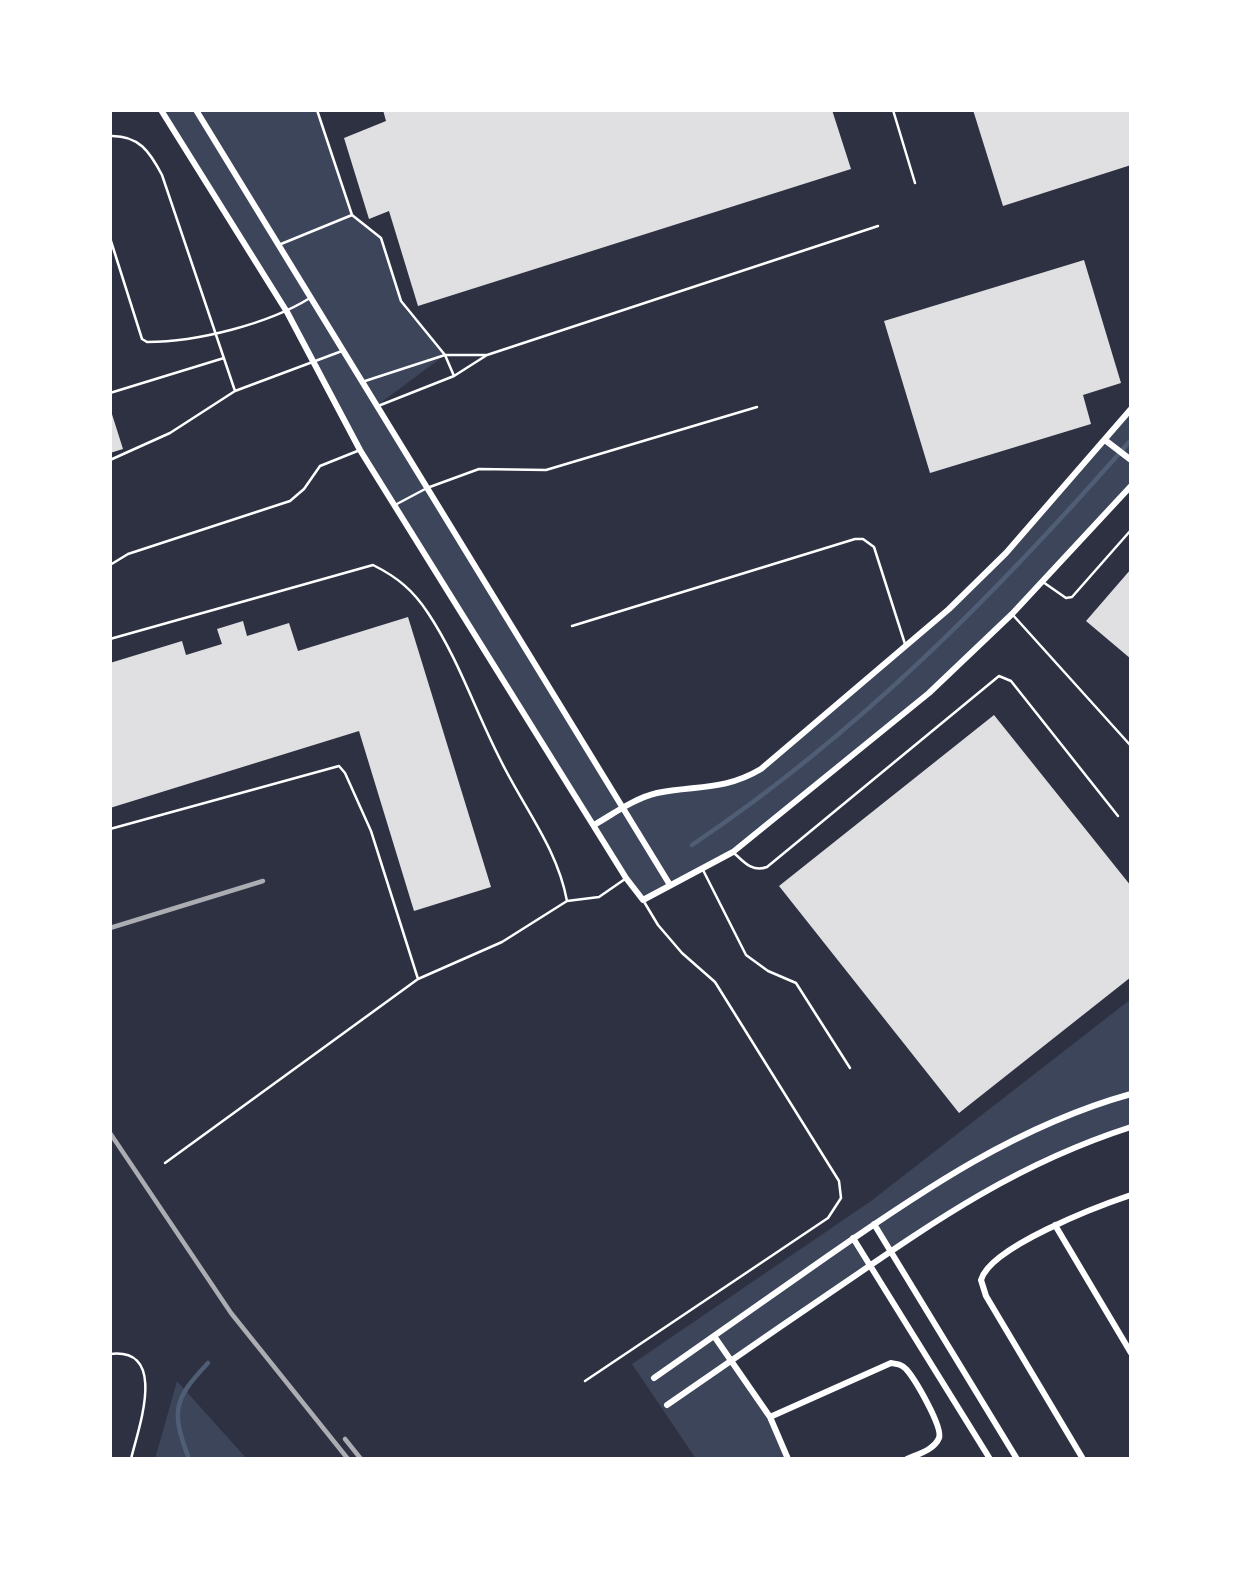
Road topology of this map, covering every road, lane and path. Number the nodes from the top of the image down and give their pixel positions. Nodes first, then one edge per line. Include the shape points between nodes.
1 (160, 110) edge
2 (196, 110) edge
3 (317, 110) edge
4 (894, 110) edge
5 (110, 136) edge
6 (915, 183) dead end
7 (352, 215) junction
8 (878, 226) dead end
9 (110, 238) edge
10 (278, 246) junction
11 (310, 298) junction
12 (287, 312) junction
13 (216, 335) junction
14 (342, 351) junction
15 (445, 355) junction
16 (487, 355) junction
17 (224, 358) junction
18 (316, 361) junction
19 (454, 376) junction
20 (361, 383) junction
21 (235, 391) junction
22 (110, 393) edge
23 (375, 407) junction
24 (757, 407) dead end
25 (1131, 409) edge
26 (1105, 440) junction
27 (360, 450) junction
28 (110, 460) edge
29 (1131, 460) edge
30 (1131, 486) edge
31 (427, 488) junction
32 (396, 505) junction
33 (1131, 530) edge
34 (110, 565) edge
35 (1043, 582) junction
36 (1012, 614) junction
37 (572, 626) dead end
38 (110, 639) edge
39 (906, 647) junction
40 (1131, 746) edge
41 (623, 808) junction
42 (1118, 816) dead end
43 (594, 825) junction
44 (110, 829) edge
45 (733, 852) junction
46 (704, 870) junction
47 (626, 878) junction
48 (670, 885) junction
49 (643, 900) junction
50 (566, 901) junction
51 (418, 979) junction
52 (850, 1068) dead end
53 (1131, 1094) edge
54 (1131, 1127) edge
55 (165, 1163) dead end
56 (1131, 1195) edge
57 (874, 1224) junction
58 (1055, 1225) junction
59 (853, 1238) junction
60 (891, 1251) junction
61 (870, 1265) junction
62 (714, 1336) junction
63 (1131, 1353) edge
64 (110, 1354) edge
65 (730, 1361) junction
66 (654, 1378) dead end
67 (585, 1381) dead end
68 (667, 1405) dead end
69 (770, 1417) junction
70 (131, 1459) edge
71 (788, 1459) edge
72 (907, 1459) edge
73 (990, 1459) edge
74 (1017, 1459) edge
75 (1083, 1459) edge

1 - 12 street
2 - 10 street
3 - 7 lane
4 - 6 lane
5 - 13 lane via 135,139 158,167
7 - 10 lane
7 - 15 lane via 378,233 405,309
8 - 16 lane
9 - 13 lane via 144,341
10 - 11 street
11 - 12 lane
11 - 14 street
12 - 13 lane
12 - 18 street
13 - 17 lane
14 - 18 lane
14 - 20 street
15 - 16 lane
15 - 19 lane
15 - 20 lane
16 - 19 lane
17 - 21 lane
17 - 22 lane
18 - 21 lane
18 - 27 street
19 - 23 lane
20 - 23 street
21 - 28 lane via 170,433
23 - 31 street
24 - 31 lane via 565,465 525,472 479,469
25 - 26 street
26 - 29 street
26 - 39 street via 1006,553
27 - 32 street
27 - 34 lane via 320,466 290,501 128,554
30 - 35 street
31 - 32 lane
31 - 41 street
32 - 43 street
33 - 35 lane via 1072,597 1066,598
35 - 36 street
36 - 40 lane
36 - 45 street via 929,693
37 - 39 lane via 863,539 876,552
38 - 50 lane via 373,565 399,578 428,612 457,666 519,799 550,847 561,871
39 - 41 street via 743,780 657,793
41 - 43 street
41 - 48 street
42 - 45 lane via 1011,681 999,676 767,867 750,867
43 - 47 street
44 - 51 lane via 339,766 371,831
45 - 46 street
46 - 48 street
46 - 52 lane via 746,955 768,971 796,982
47 - 49 street
47 - 50 lane via 599,897
48 - 49 street
49 - 67 lane via 682,953 715,982 839,1181 841,1198 828,1218
50 - 51 lane via 502,942
51 - 55 lane
53 - 57 street via 1037,1127 957,1170
54 - 60 street via 1078,1144 1013,1174
56 - 58 street
57 - 59 street
57 - 60 street
58 - 63 street
58 - 75 street via 989,1264 981,1280 986,1296
59 - 61 street
59 - 62 street
60 - 61 street
60 - 74 street
61 - 65 street
61 - 73 street
62 - 65 street
62 - 66 street
64 - 70 lane via 134,1358 146,1378 147,1396
65 - 68 street
65 - 69 street
69 - 71 street
69 - 72 street via 891,1363 899,1364 909,1373 940,1428 932,1447

